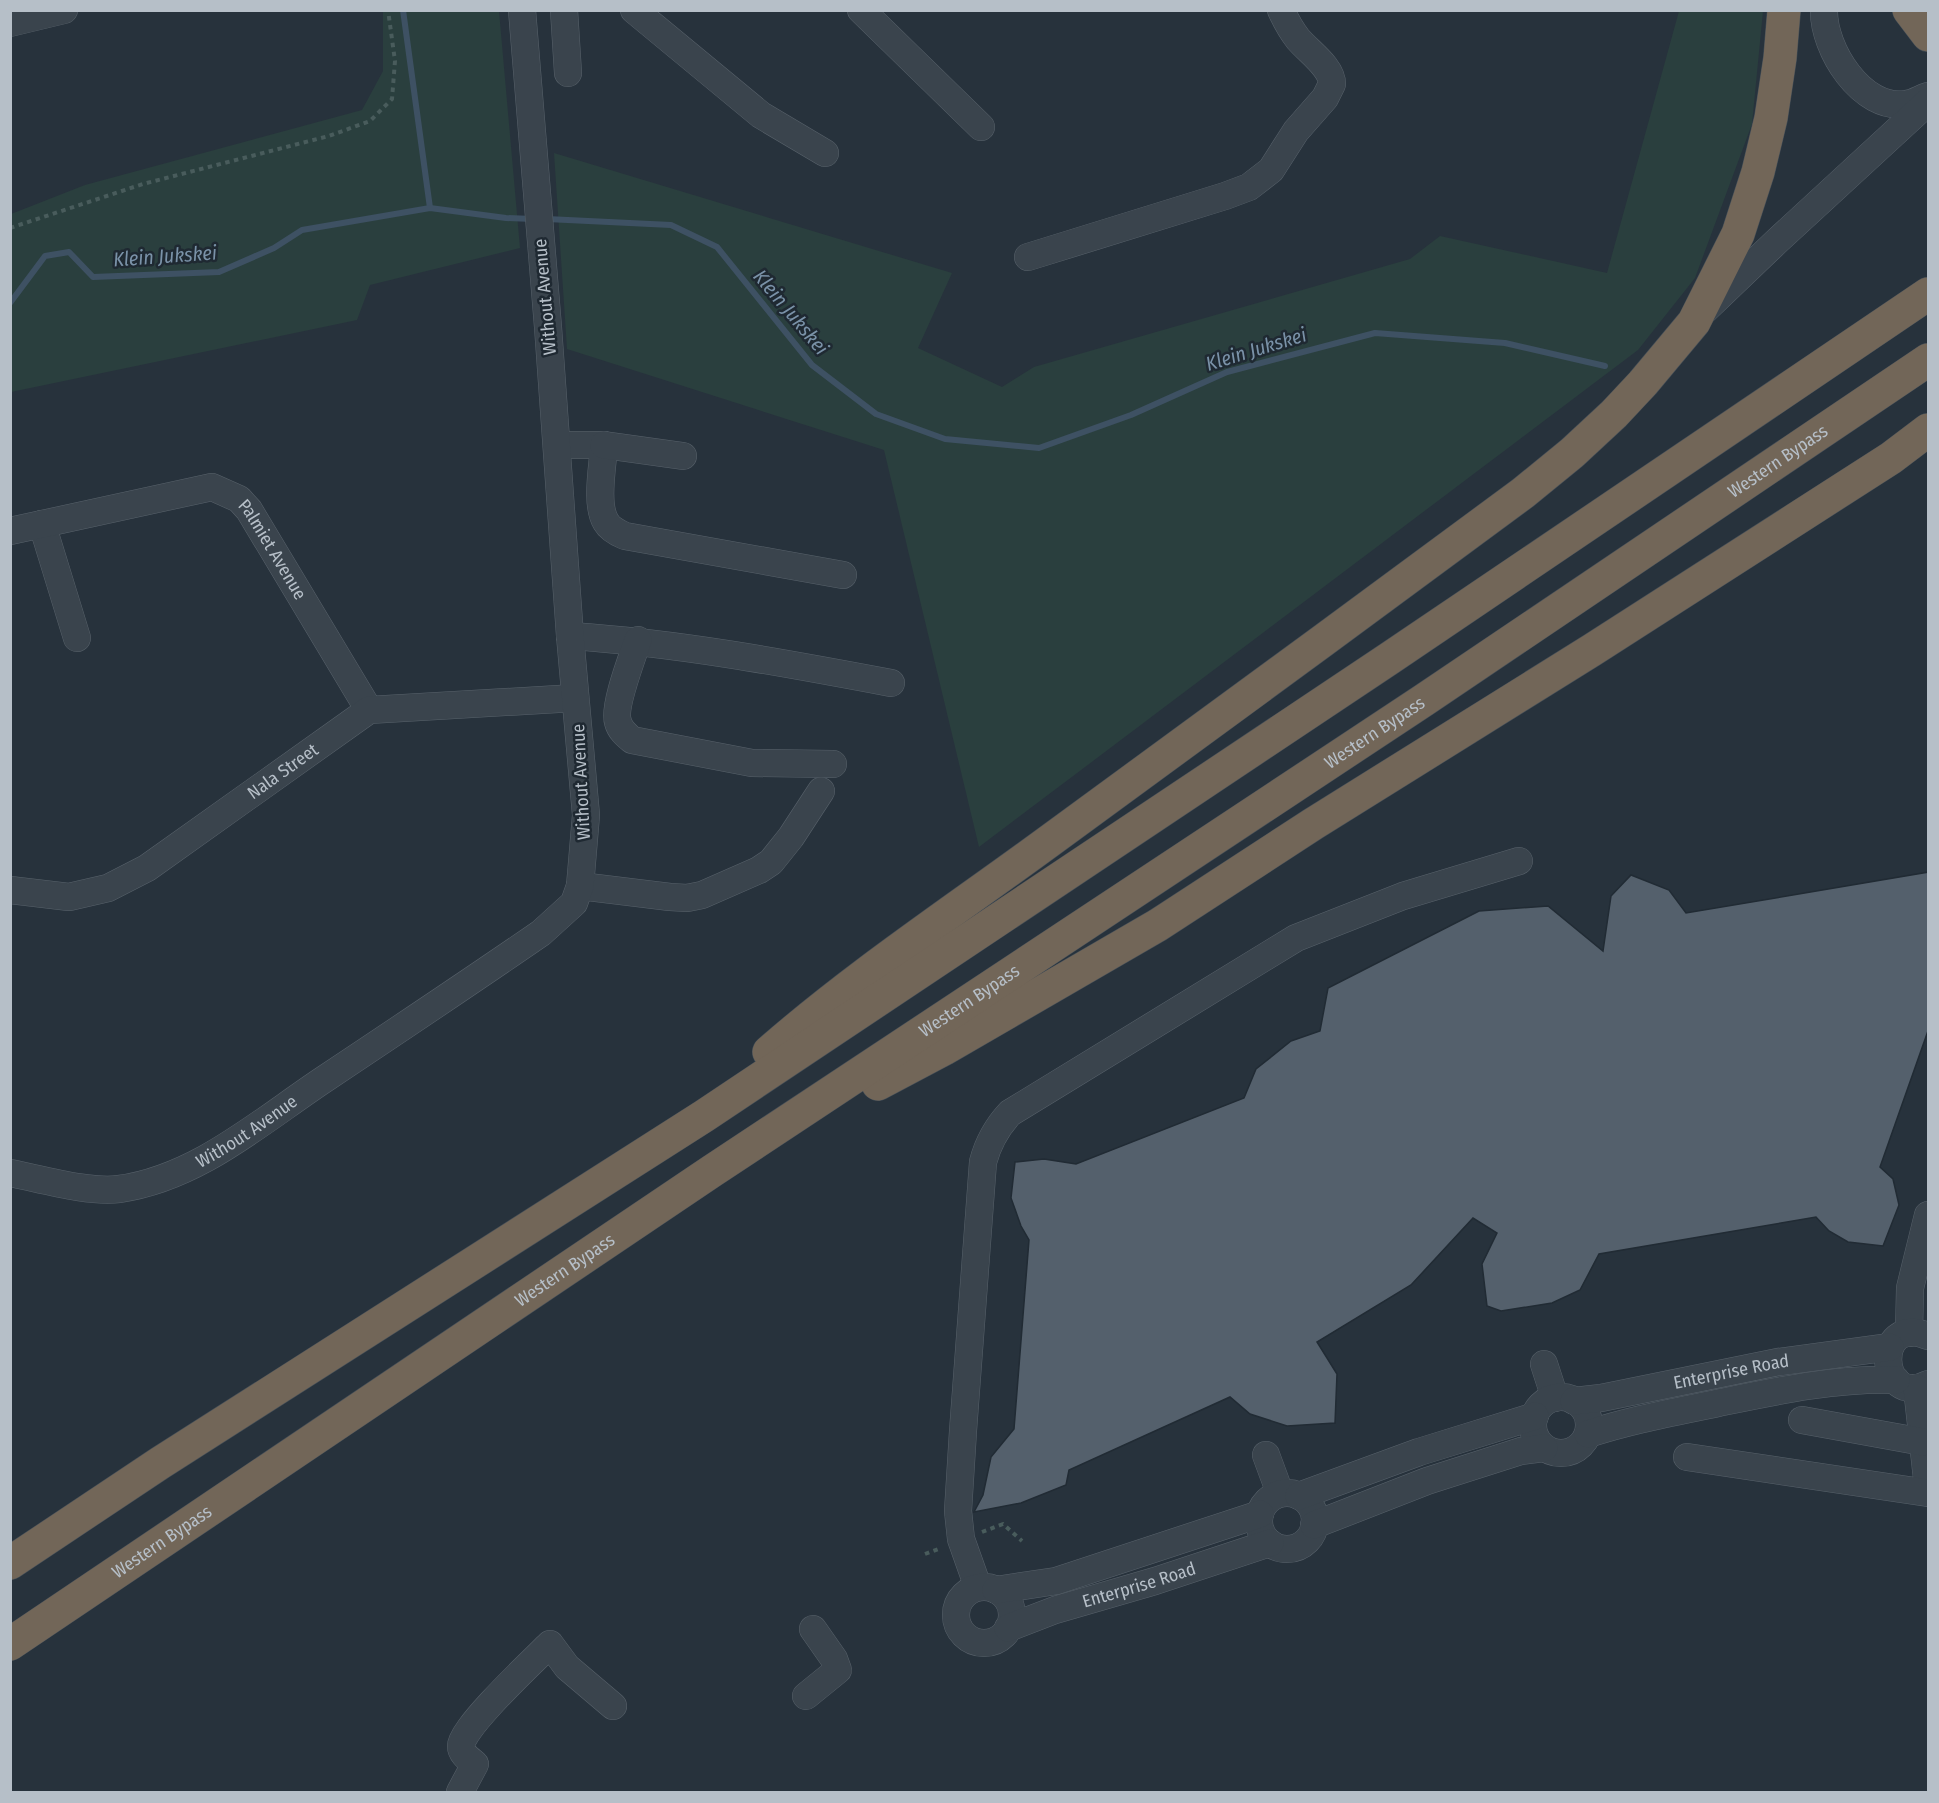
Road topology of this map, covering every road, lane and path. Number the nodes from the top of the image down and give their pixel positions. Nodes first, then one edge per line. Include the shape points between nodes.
1 (64, 10) edge
2 (388, 10) edge
3 (522, 10) edge
4 (564, 10) edge
5 (634, 10) edge
6 (861, 10) edge
7 (1281, 10) edge
8 (1784, 10) edge
9 (1824, 10) edge
10 (1909, 10) edge
11 (10, 23) edge
12 (1929, 35) edge
13 (568, 73) dead end
14 (1929, 96) edge
15 (1929, 102) edge
16 (981, 127) dead end
17 (825, 153) dead end
18 (10, 228) edge
19 (1028, 257) dead end
20 (1929, 294) edge
21 (1694, 322) junction
22 (1929, 360) edge
23 (1929, 430) edge
24 (557, 445) junction
25 (604, 445) junction
26 (683, 456) dead end
27 (42, 524) junction
28 (10, 531) edge
29 (843, 575) dead end
30 (570, 636) junction
31 (77, 638) dead end
32 (638, 640) junction
33 (891, 683) dead end
34 (575, 698) junction
35 (369, 710) junction
36 (833, 764) dead end
37 (821, 791) dead end
38 (1519, 861) dead end
39 (580, 886) junction
40 (10, 890) edge
41 (704, 1116) junction
42 (712, 1171) junction
43 (10, 1173) edge
44 (1929, 1215) edge
45 (1909, 1339) edge
46 (1544, 1364) dead end
47 (1914, 1384) edge
48 (1564, 1400) junction
49 (1535, 1416) junction
50 (1802, 1420) dead end
51 (1588, 1434) junction
52 (1923, 1442) junction
53 (1544, 1448) junction
54 (1266, 1455) dead end
55 (1687, 1457) dead end
56 (1929, 1488) edge
57 (1929, 1493) edge
58 (1290, 1495) junction
59 (1260, 1514) junction
60 (1314, 1525) junction
61 (1270, 1543) junction
62 (10, 1563) edge
63 (987, 1589) junction
64 (1008, 1628) junction
65 (813, 1629) dead end
66 (10, 1644) edge
67 (806, 1696) dead end
68 (613, 1706) dead end
69 (460, 1792) edge

1 - 11 street
2 - 18 path via 396,61 392,99 370,121 329,136 143,184
3 - 24 street, Without Avenue
4 - 13 street
5 - 17 street via 761,115
6 - 16 street
7 - 19 street via 1298,39 1329,72 1332,84 1271,170 1249,187 1233,193
8 - 21 highway via 1771,118 1758,172 1738,234
9 - 14 street via 1829,38 1838,58 1847,74 1872,98 1906,104
10 - 12 highway
15 - 21 street
20 - 41 highway
21 - 41 highway via 1614,414 1523,493 873,967 812,1014
22 - 42 highway, Western Bypass
23 - 42 highway via 1592,650 1158,925 944,1049
24 - 25 street
24 - 30 street, Without Avenue
25 - 26 street
25 - 29 street via 601,502 606,523 615,531 625,536
27 - 28 street, Palmiet Avenue
27 - 31 street
27 - 35 street, Palmiet Avenue via 212,487 239,499
30 - 32 street
30 - 34 street, Without Avenue
32 - 33 street
32 - 36 street via 617,711 618,725 632,740 752,763
34 - 35 street
34 - 39 street, Without Avenue via 586,815
35 - 40 street, Nala Street via 147,868 108,888 69,897
37 - 39 street via 771,862 702,895 670,897
38 - 63 street via 1403,896 1296,938 1010,1113 1000,1125 983,1162 958,1511 961,1539
39 - 43 street, Without Avenue via 574,903 542,933 248,1132 184,1170 149,1183 116,1189 75,1186
41 - 62 highway
42 - 66 highway, Western Bypass
44 - 45 street via 1910,1288
45 - 47 street via 1887,1359 1888,1368
45 - 48 street, Enterprise Road via 1601,1398
46 - 48 street
47 - 51 street, Enterprise Road via 1871,1380 1758,1395
47 - 52 street
48 - 49 street via 1546,1402
48 - 51 street via 1582,1406 1589,1424
49 - 53 street via 1534,1433
49 - 58 street
50 - 52 street
51 - 53 street via 1584,1442 1569,1452
52 - 56 street
53 - 60 street via 1521,1451 1427,1481
54 - 58 street
55 - 57 street
58 - 59 street via 1272,1497 1264,1503
58 - 60 street via 1312,1510
59 - 61 street via 1260,1528
59 - 63 street, Enterprise Road via 1056,1581
60 - 61 street via 1309,1537 1295,1547
61 - 64 street, Enterprise Road
63 - 64 street via 1004,1596 1009,1604 1012,1613
63 - 64 street via 969,1591 957,1605 957,1623 967,1637 983,1642 1000,1637
65 - 67 street via 838,1670
68 - 69 street via 567,1667 550,1644 464,1736 463,1753 474,1764

